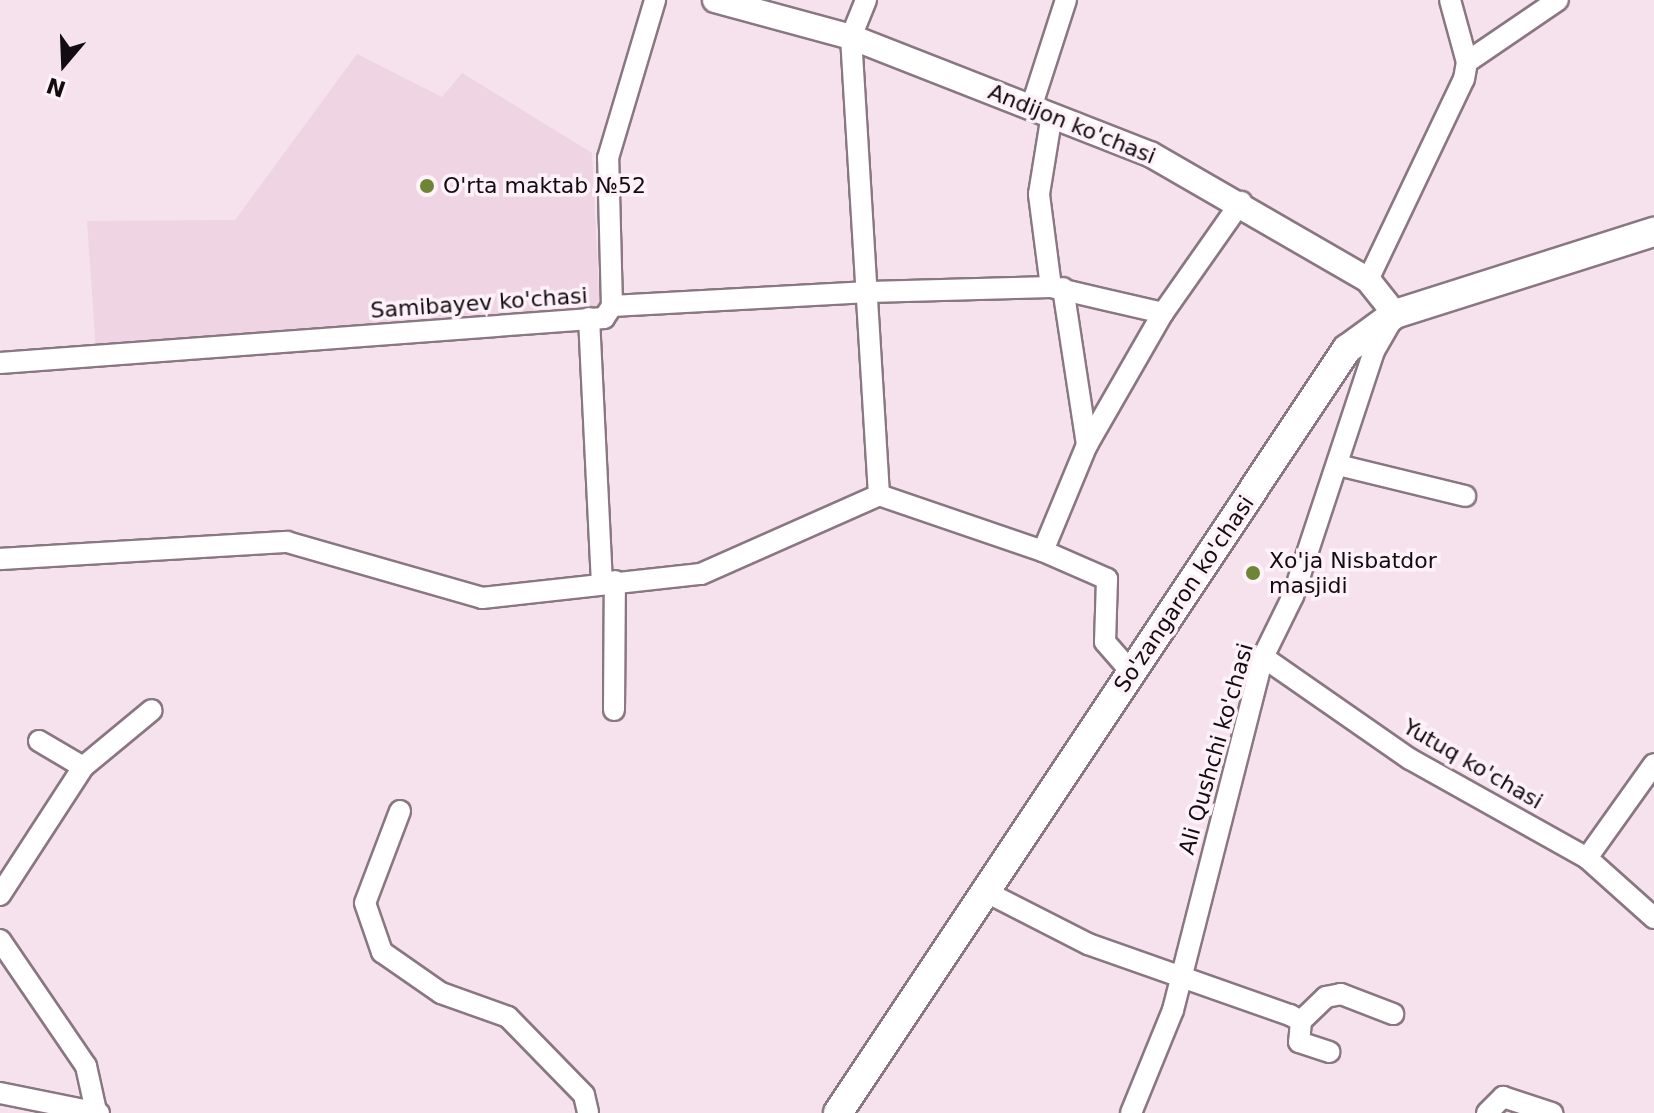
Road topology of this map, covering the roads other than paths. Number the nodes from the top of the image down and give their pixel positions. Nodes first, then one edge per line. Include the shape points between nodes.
1 (655, 0) edge
2 (715, 0) edge
3 (866, 0) edge
4 (1066, 0) edge
5 (1450, 0) edge
6 (1558, 0) edge
7 (851, 37) junction
8 (1467, 62) junction
9 (1042, 109) junction
10 (1241, 202) junction
11 (1654, 232) edge
12 (1368, 280) junction
13 (1057, 287) junction
14 (869, 292) junction
15 (612, 306) junction
16 (1163, 313) junction
17 (1395, 314) junction
18 (589, 318) junction
19 (0, 363) edge
20 (1087, 445) junction
21 (1338, 465) junction
22 (879, 495) junction
23 (1465, 496) dead end
24 (1043, 551) junction
25 (0, 559) edge
26 (608, 582) junction
27 (1263, 657) junction
28 (1132, 673) junction
29 (152, 710) dead end
30 (614, 710) dead end
31 (39, 741) dead end
32 (1654, 764) edge
33 (83, 767) junction
34 (400, 811) dead end
35 (1587, 858) junction
36 (990, 894) junction
37 (0, 895) edge
38 (1654, 918) edge
39 (0, 940) edge
40 (1180, 974) junction
41 (1393, 1014) dead end
42 (1301, 1021) junction
43 (1329, 1052) dead end
44 (0, 1093) edge
45 (97, 1112) edge
46 (588, 1113) edge
47 (838, 1113) edge
48 (1131, 1113) edge
49 (1487, 1113) edge
50 (1552, 1113) edge

1 - 15 street via 608,158
2 - 7 street, Andijon ko'chasi
3 - 7 street
4 - 9 street
5 - 8 street
6 - 8 street
7 - 9 street, Andijon ko'chasi
7 - 14 street
8 - 12 street
9 - 10 street, Andijon ko'chasi
9 - 13 street via 1039,194
10 - 12 street, Andijon ko'chasi
10 - 16 street
11 - 17 main road, So'zangaron ko'chasi
12 - 17 street, Andijon ko'chasi
13 - 14 street, Samibayev ko'chasi
13 - 16 street, Samibayev ko'chasi
13 - 20 street
14 - 15 street, Samibayev ko'chasi
14 - 22 street
15 - 18 street, Samibayev ko'chasi via 604,318
16 - 20 street
17 - 21 street, Ali Qushchi ko'chasi via 1374,351
17 - 28 main road, So'zangaron ko'chasi via 1347,349
18 - 19 street, Samibayev ko'chasi
18 - 26 street
20 - 24 street
21 - 23 street
21 - 27 street, Ali Qushchi ko'chasi via 1293,596
22 - 24 street
22 - 26 street via 701,574
24 - 28 street via 1107,579 1105,642
25 - 26 street via 176,543 287,542 482,598
26 - 30 street
27 - 35 street, Yutuq ko'chasi via 1410,759
27 - 40 street, Ali Qushchi ko'chasi
28 - 36 main road, So'zangaron ko'chasi
29 - 33 street
31 - 33 street
32 - 35 street
33 - 37 street
34 - 46 street via 365,903 382,952 441,993 508,1017 584,1095
35 - 38 street, Yutuq ko'chasi
36 - 40 street via 1088,944
36 - 47 main road, So'zangaron ko'chasi
39 - 45 street via 86,1066
40 - 42 street
40 - 48 street, Ali Qushchi ko'chasi
41 - 42 street via 1341,994 1326,997
42 - 43 street via 1299,1042
44 - 45 street
49 - 50 street via 1503,1097

